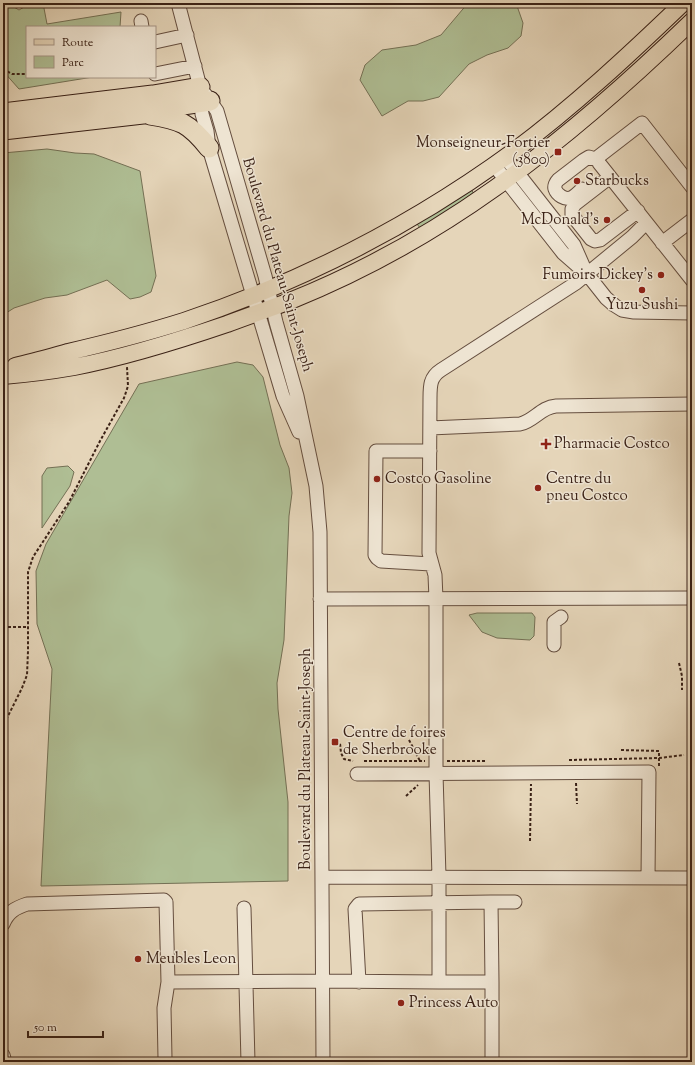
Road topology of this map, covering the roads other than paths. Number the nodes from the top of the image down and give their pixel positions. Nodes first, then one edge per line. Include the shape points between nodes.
1 (178, 3) edge
2 (683, 3) edge
3 (692, 21) edge
4 (187, 35) junction
5 (156, 42) edge
6 (195, 66) junction
7 (156, 74) edge
8 (156, 78) edge
9 (160, 94) junction
10 (204, 97) junction
11 (3, 113) edge
12 (143, 114) junction
13 (3, 130) edge
14 (209, 148) junction
15 (598, 160) junction
16 (500, 161) junction
17 (608, 174) junction
18 (511, 177) junction
19 (692, 188) edge
20 (638, 212) junction
21 (692, 220) edge
22 (646, 223) junction
23 (662, 243) junction
24 (586, 274) junction
25 (692, 280) edge
26 (268, 289) junction
27 (253, 296) junction
28 (265, 310) junction
29 (692, 313) edge
30 (3, 369) edge
31 (3, 376) edge
32 (692, 404) edge
33 (430, 428) junction
34 (430, 451) junction
35 (431, 564) junction
36 (692, 598) edge
37 (320, 599) junction
38 (436, 599) junction
39 (561, 617) dead end
40 (554, 645) dead end
41 (436, 767) junction
42 (357, 774) dead end
43 (323, 877) junction
44 (439, 877) junction
45 (648, 878) junction
46 (692, 878) edge
47 (492, 902) junction
48 (515, 902) dead end
49 (439, 903) junction
50 (244, 908) dead end
51 (3, 924) edge
52 (323, 981) junction
53 (168, 982) junction
54 (246, 982) junction
55 (359, 982) junction
56 (439, 982) junction
57 (492, 982) junction
58 (3, 1055) edge
59 (164, 1058) dead end
60 (6, 1062) edge
61 (248, 1062) edge
62 (324, 1062) edge
63 (492, 1062) edge

1 - 4 street, Boulevard du Plateau-Saint-Joseph
2 - 16 main road via 586,94
3 - 18 main road via 594,112
4 - 5 street
4 - 6 street, Boulevard du Plateau-Saint-Joseph
6 - 7 street
6 - 10 street, Boulevard du Plateau-Saint-Joseph
8 - 9 street
9 - 10 highway
9 - 11 highway
10 - 12 highway
10 - 14 street, Boulevard du Plateau-Saint-Joseph via 202,114
10 - 26 street, Boulevard du Plateau-Saint-Joseph via 217,112
12 - 13 highway
12 - 14 highway via 186,124
14 - 27 street, Boulevard du Plateau-Saint-Joseph
15 - 17 street
15 - 17 street via 589,157 558,180 555,189 558,194 571,198
15 - 19 street via 598,157 642,123
16 - 18 street
16 - 26 main road via 437,203 386,232
17 - 20 street
17 - 20 street via 572,209 572,214 591,239 600,240
18 - 24 street via 563,253
18 - 28 main road via 392,252 322,287
20 - 22 street
21 - 23 street
22 - 23 street
22 - 24 street
23 - 25 street
24 - 29 street via 606,298 622,310
24 - 33 street via 570,287 435,374 430,384
26 - 27 main road
26 - 28 street, Boulevard du Plateau-Saint-Joseph
27 - 28 street, Boulevard du Plateau-Saint-Joseph
27 - 30 main road via 163,327
28 - 31 main road via 125,356 63,369
28 - 37 street, Boulevard du Plateau-Saint-Joseph via 283,396 310,456 315,479
32 - 33 street via 548,406 532,420 520,424
33 - 34 street
34 - 35 street
34 - 35 street via 376,451 376,555 381,561
35 - 38 street
36 - 38 street
37 - 38 street
37 - 43 street, Boulevard du Plateau-Saint-Joseph
38 - 41 street
39 - 40 street via 554,622
41 - 42 street
41 - 44 street
41 - 45 street via 531,772 649,772
43 - 44 street
43 - 52 street, Boulevard du Plateau-Saint-Joseph
44 - 45 street
44 - 49 street
45 - 46 street
47 - 48 street
47 - 49 street
47 - 57 street
49 - 55 street via 359,904 355,909
49 - 56 street
50 - 54 street
51 - 53 street via 6,916 14,909 27,904 164,900
52 - 54 street
52 - 55 street
52 - 62 street, Boulevard du Plateau-Saint-Joseph
53 - 54 street
53 - 59 street via 164,1008
54 - 61 street
55 - 56 street
56 - 57 street
57 - 63 street
58 - 60 street

